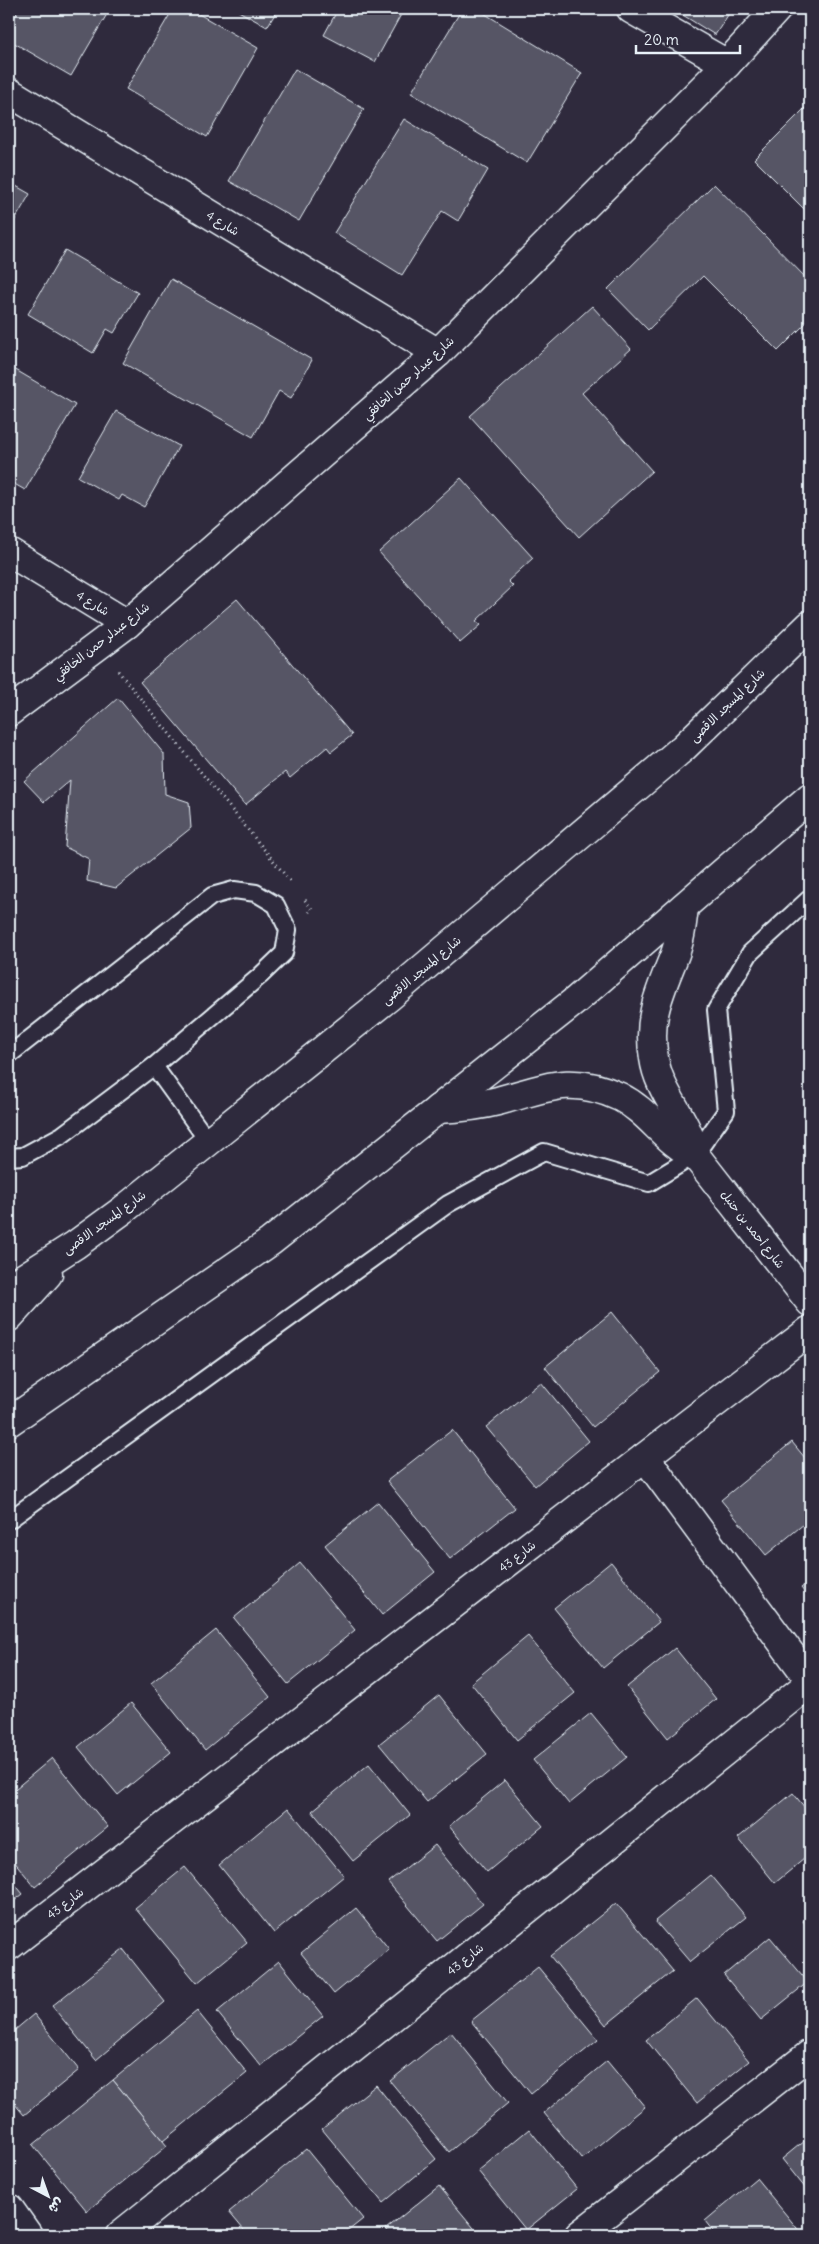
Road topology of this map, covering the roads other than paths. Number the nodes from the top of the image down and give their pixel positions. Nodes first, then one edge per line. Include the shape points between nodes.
1 (632, 9) edge
2 (777, 9) edge
3 (727, 64) junction
4 (9, 92) edge
5 (438, 354) junction
6 (9, 552) edge
7 (127, 624) junction
8 (810, 626) edge
9 (9, 712) edge
10 (810, 797) edge
11 (810, 898) edge
12 (684, 907) junction
13 (9, 1055) edge
14 (154, 1066) junction
15 (438, 1109) junction
16 (208, 1141) junction
17 (695, 1155) junction
18 (9, 1157) edge
19 (74, 1245) junction
20 (10, 1284) edge
21 (810, 1302) edge
22 (9, 1317) edge
23 (810, 1330) edge
24 (9, 1422) edge
25 (645, 1457) junction
26 (9, 1520) edge
27 (810, 1682) edge
28 (9, 1946) edge
29 (810, 2054) edge
30 (9, 2208) edge
31 (28, 2235) edge
32 (120, 2235) edge
33 (579, 2235) edge

1 - 3 street
2 - 3 street, شارع عبدلر حمن الخافقي
3 - 5 street, شارع عبدلر حمن الخافقي
4 - 5 street, شارع 4
5 - 7 street, شارع عبدلر حمن الخافقي
6 - 7 street, شارع 4
7 - 9 street, شارع عبدلر حمن الخافقي
8 - 16 street, شارع المسجد الاقصى via 683,748 389,997
10 - 12 street
11 - 17 lane via 750,953 716,1010 726,1111
12 - 15 street via 575,1001
12 - 17 street, شارع أحمد بن حنبل via 679,942 656,1002 652,1038 660,1080 668,1100 686,1126
13 - 14 lane via 212,896 234,890 256,893 276,904 288,930 284,953
14 - 16 lane
14 - 18 lane via 62,1135 23,1156
15 - 17 street, شارع أحمد بن حنبل via 485,1104 552,1085 588,1086 637,1107 677,1146
15 - 24 street via 270,1242
16 - 19 street, شارع المسجد الاقصى
17 - 21 street, شارع أحمد بن حنبل
17 - 26 lane via 649,1183 544,1152 448,1204
19 - 20 street, شارع المسجد الاقصى
19 - 22 street
23 - 25 street, شارع 43
25 - 27 street, شارع 43
25 - 28 street, شارع 43
27 - 32 street, شارع 43
29 - 33 street
30 - 31 street

